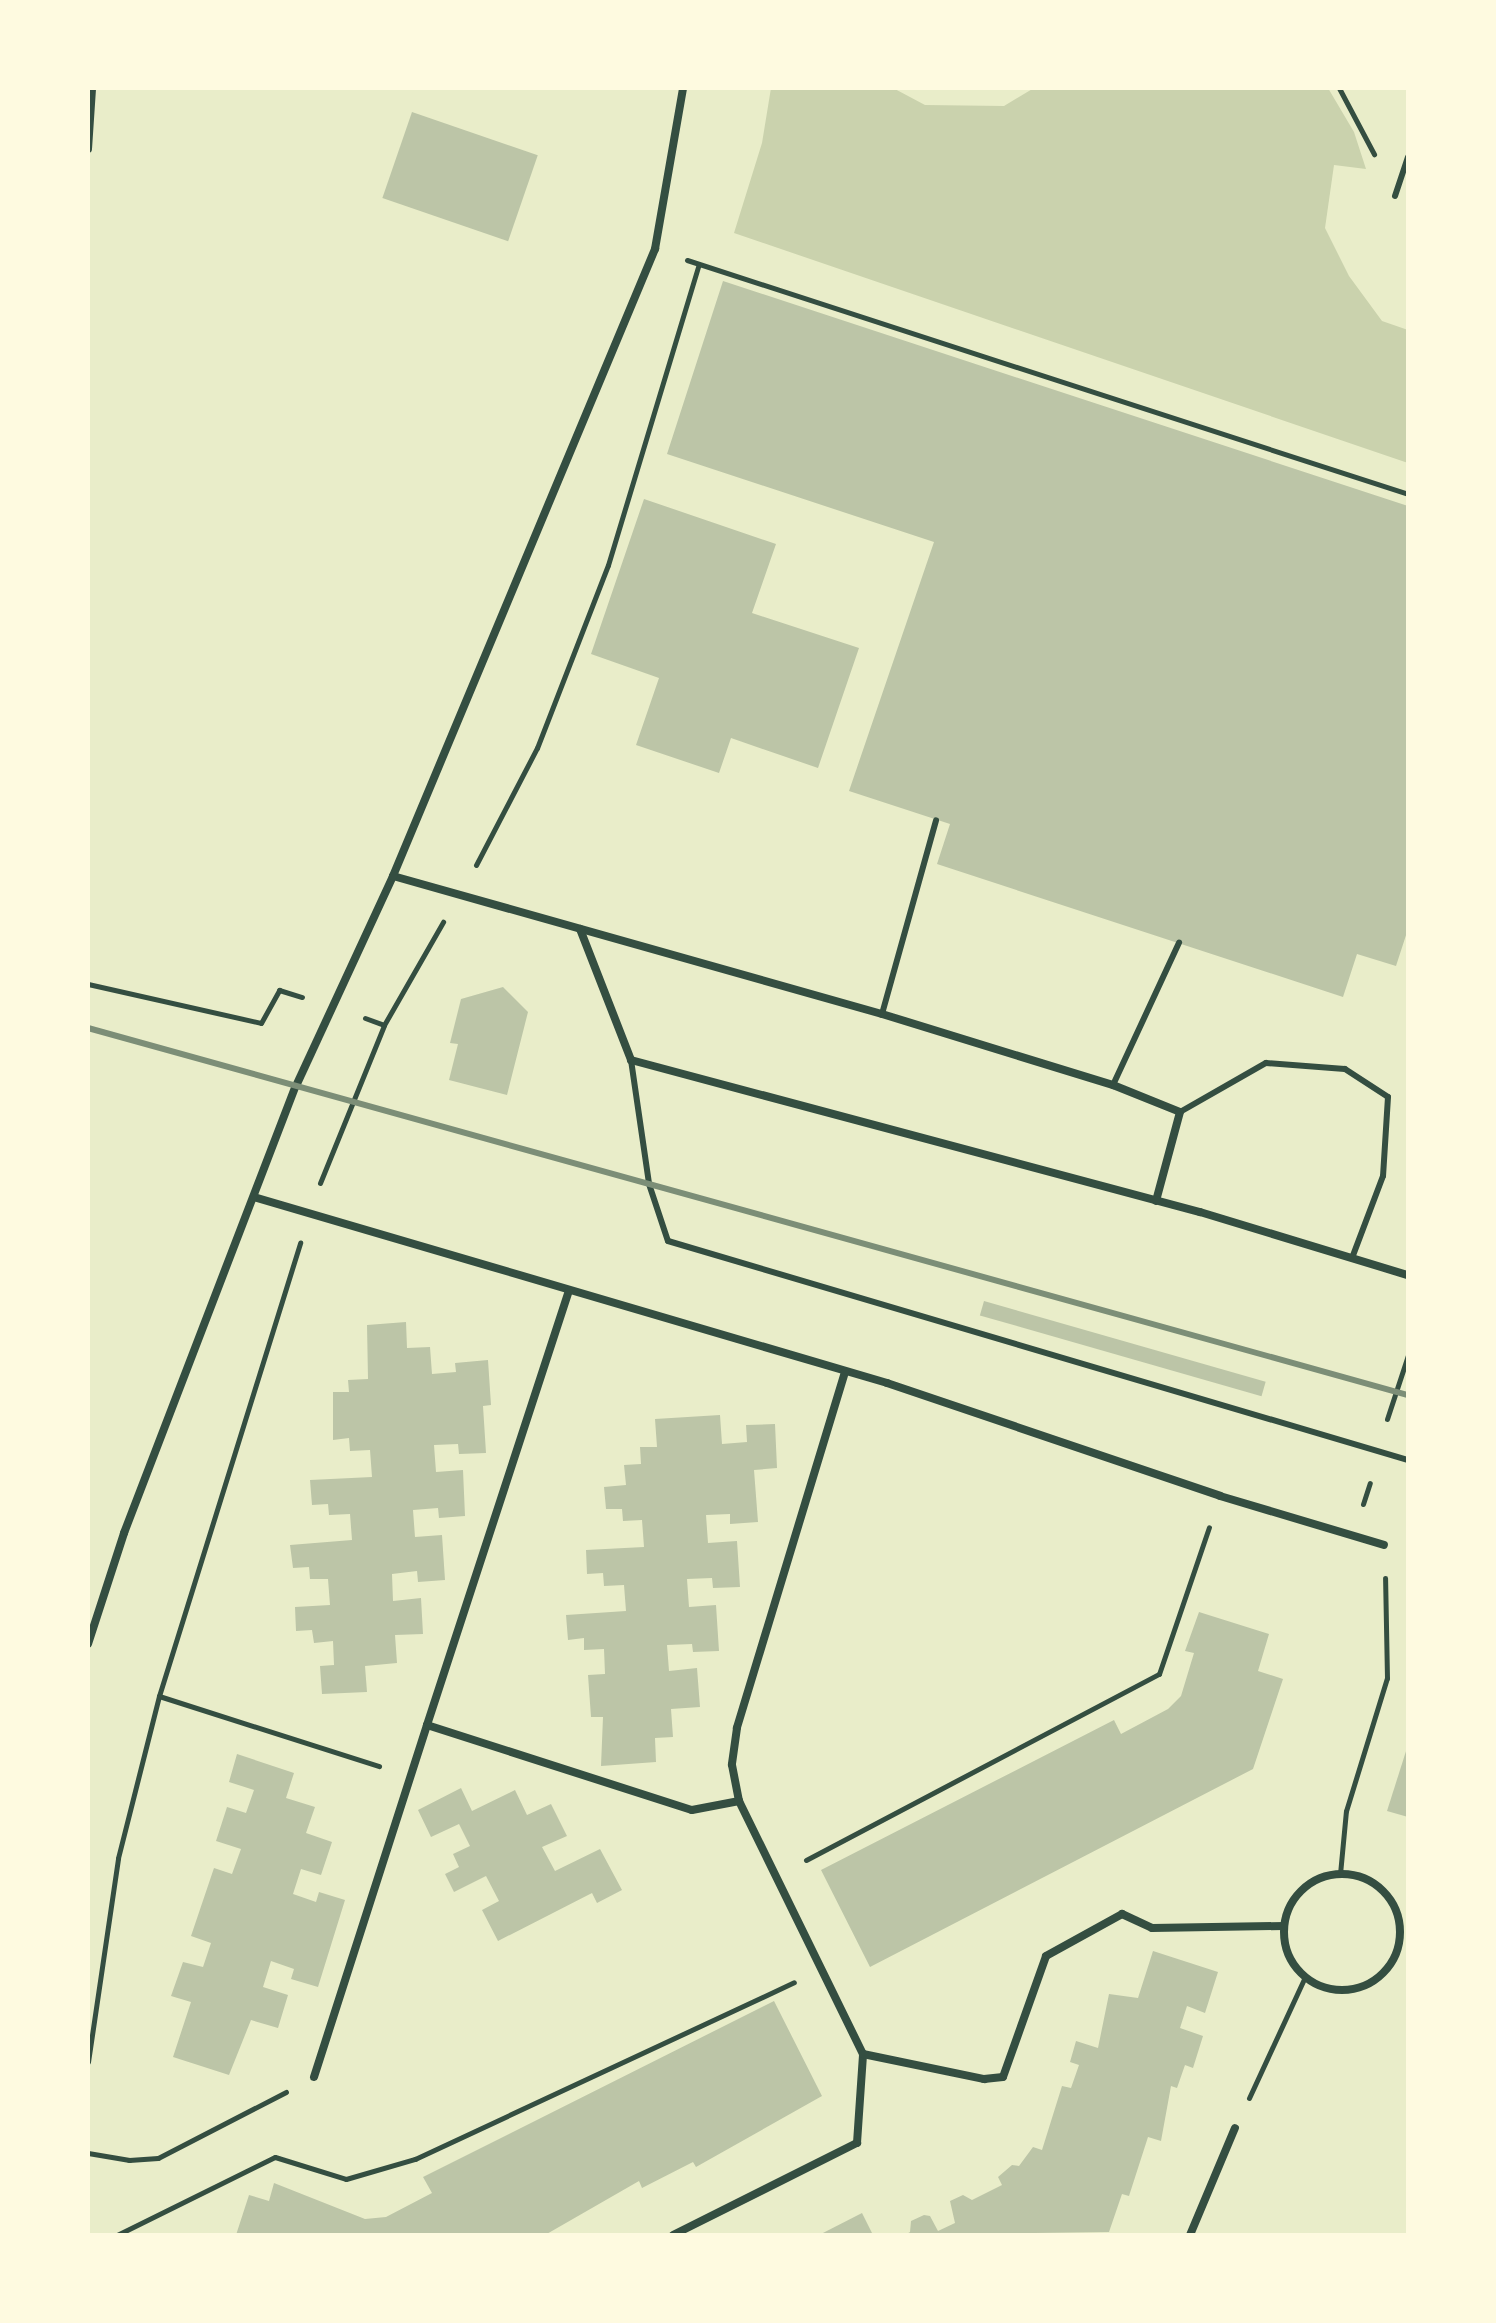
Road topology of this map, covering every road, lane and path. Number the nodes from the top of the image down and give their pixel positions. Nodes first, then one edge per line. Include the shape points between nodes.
1 (92, 88) edge
2 (683, 88) edge
3 (88, 149) edge
4 (1408, 157) edge
5 (1395, 196) dead end
6 (655, 249) junction
7 (699, 264) junction
8 (1408, 494) edge
9 (936, 820) dead end
10 (393, 876) junction
11 (460, 895) junction
12 (580, 929) junction
13 (1179, 943) dead end
14 (88, 984) edge
15 (330, 1006) junction
16 (882, 1014) junction
17 (631, 1060) junction
18 (1113, 1085) junction
19 (1180, 1112) junction
20 (254, 1197) junction
21 (1156, 1201) junction
22 (309, 1213) junction
23 (1352, 1258) junction
24 (1408, 1275) edge
25 (569, 1291) junction
26 (845, 1372) junction
27 (1408, 1460) edge
28 (1220, 1496) junction
29 (1384, 1545) joint
30 (88, 1597) edge
31 (100, 1601) junction
32 (88, 1644) edge
33 (159, 1696) junction
34 (427, 1725) junction
35 (410, 1776) junction
36 (739, 1801) junction
37 (1340, 1874) junction
38 (774, 1877) junction
39 (1408, 1909) edge
40 (1398, 1913) junction
41 (1284, 1926) junction
42 (820, 1970) junction
43 (1305, 1977) junction
44 (863, 2054) junction
45 (88, 2062) edge
46 (314, 2077) joint
47 (1235, 2128) joint
48 (88, 2153) edge
49 (117, 2235) edge
50 (673, 2235) edge
51 (1190, 2235) edge

1 - 3 street
2 - 6 street
4 - 5 lane
6 - 7 path
6 - 10 street
7 - 8 path
7 - 11 path via 608,565 537,748
9 - 16 lane
10 - 11 street
10 - 15 street
11 - 12 street
11 - 22 path via 384,1025 349,1101
12 - 16 street
12 - 17 street
13 - 18 lane
14 - 15 path via 261,1023 279,990
15 - 20 street
16 - 18 street
17 - 21 street
17 - 27 lane via 649,1184 668,1241
18 - 19 street
19 - 21 street
19 - 23 lane via 1266,1063 1345,1069 1388,1097 1383,1176
20 - 22 street
20 - 31 street
21 - 23 street
22 - 25 street
22 - 33 path
23 - 24 street
25 - 26 street
25 - 34 street
26 - 28 street
26 - 36 street via 737,1728 732,1765
28 - 29 street
28 - 38 path via 1159,1674
29 - 37 path via 1387,1678 1346,1811
30 - 31 street
31 - 32 street
33 - 35 path
33 - 45 path via 118,1858
34 - 35 street
34 - 36 street via 692,1810
35 - 46 street
36 - 38 street
37 - 40 street via 1376,1884
37 - 41 street via 1324,1877 1296,1896
38 - 42 street
39 - 40 street
40 - 43 street via 1398,1950 1376,1980 1340,1991
41 - 43 street via 1288,1955
41 - 44 street via 1152,1928 1122,1914 1046,1956 1003,2077 984,2079
42 - 44 street
42 - 49 path via 415,2159 346,2179 275,2157
43 - 47 path
44 - 50 street via 857,2143
46 - 48 path via 158,2158 129,2160
47 - 51 street

